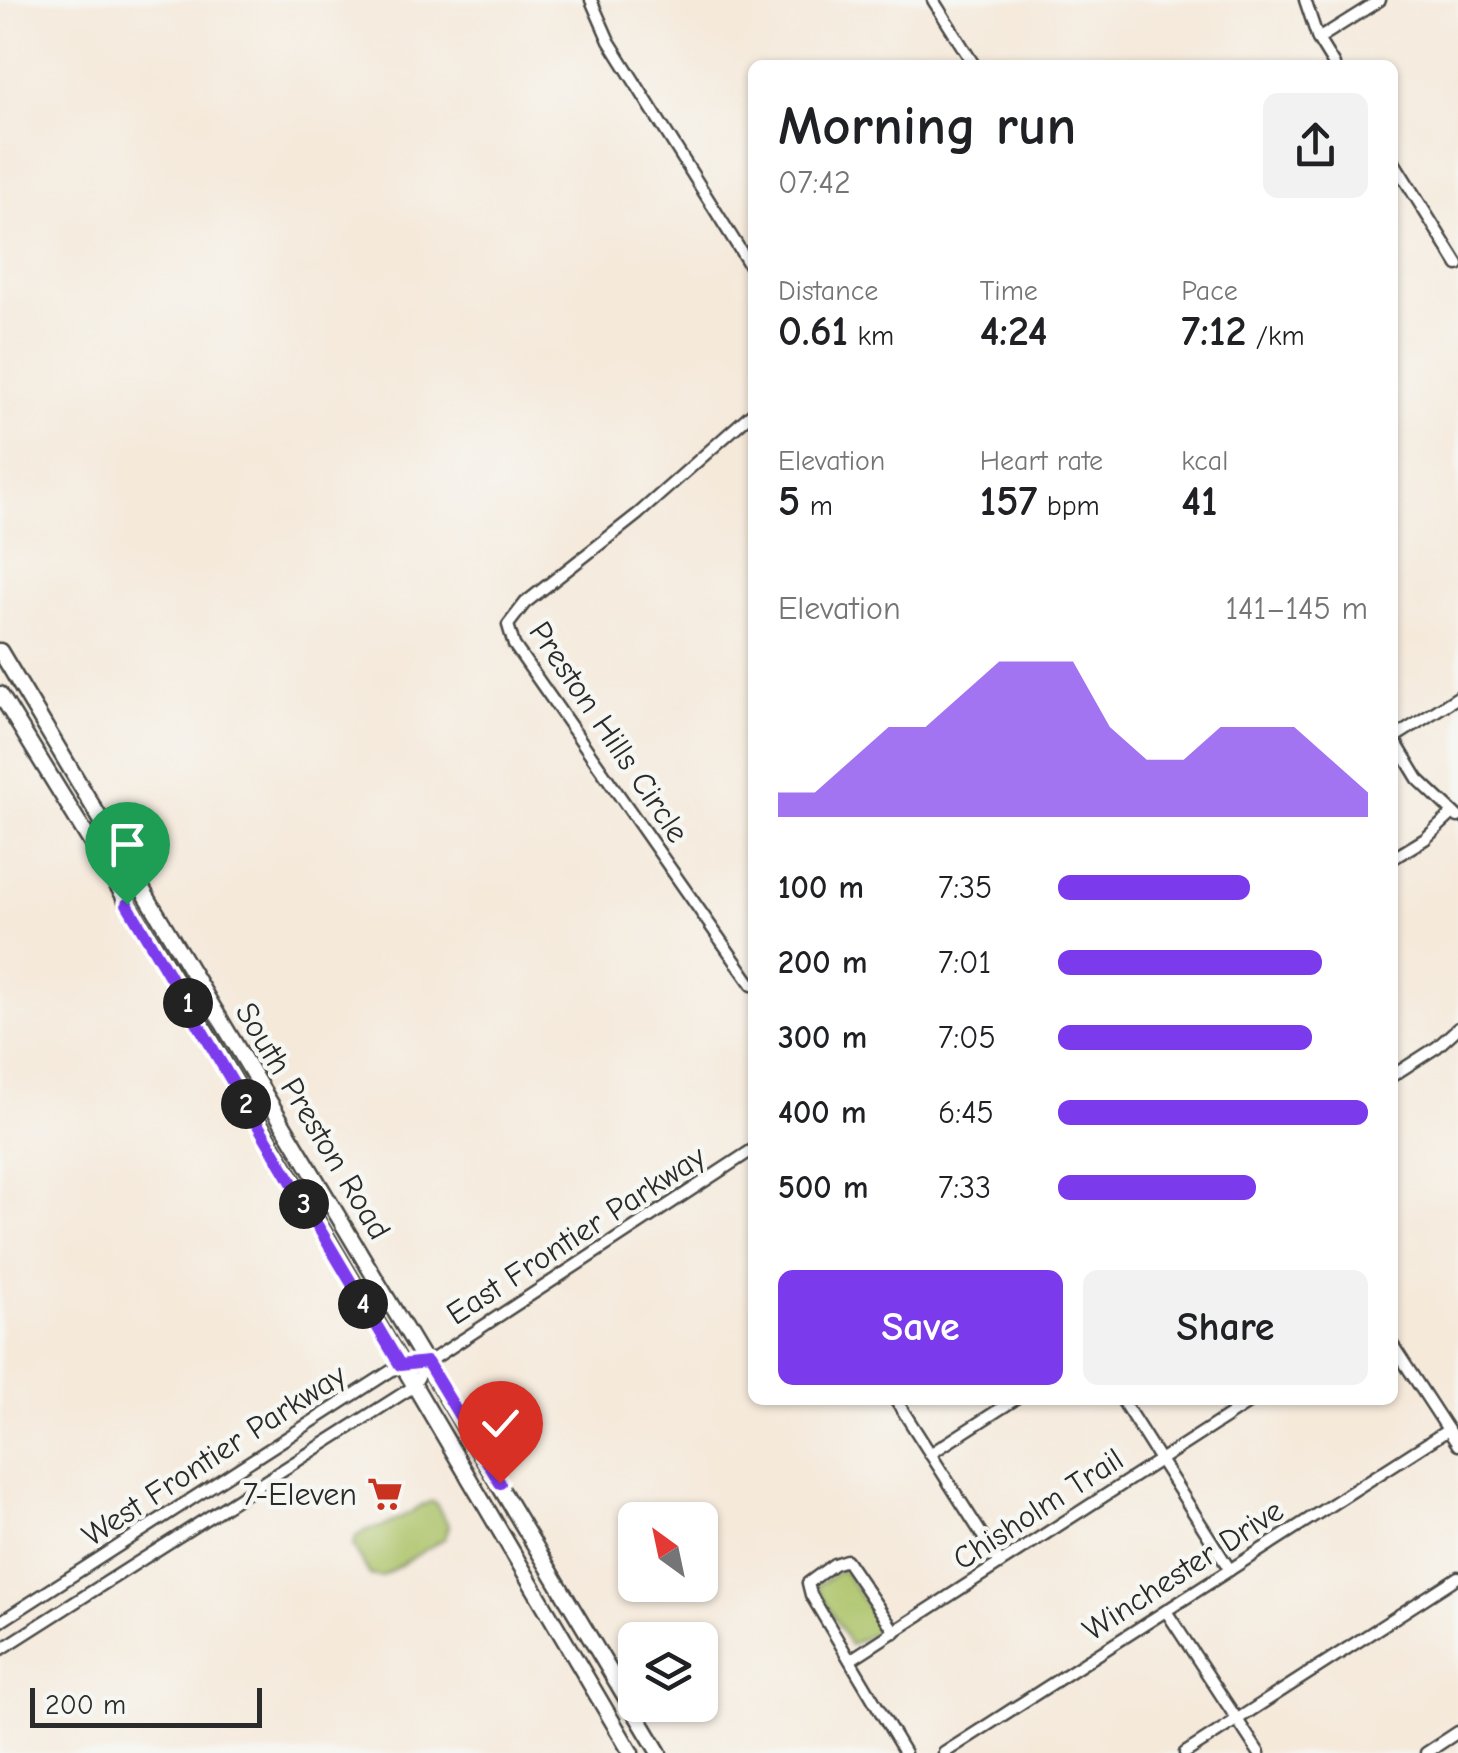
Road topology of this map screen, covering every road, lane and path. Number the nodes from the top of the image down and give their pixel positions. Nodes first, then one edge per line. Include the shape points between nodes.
1 (591, 0) edge
2 (933, 0) edge
3 (1305, 0) edge
4 (1380, 0) edge
5 (1318, 39) junction
6 (971, 60) edge
7 (1331, 60) edge
8 (1398, 169) edge
9 (748, 264) edge
10 (1458, 265) edge
11 (748, 417) edge
12 (0, 651) edge
13 (5, 670) edge
14 (0, 694) edge
15 (1458, 697) edge
16 (1398, 735) edge
17 (1398, 746) edge
18 (1456, 815) edge
19 (1398, 855) edge
20 (748, 980) edge
21 (1458, 1028) edge
22 (1398, 1072) edge
23 (748, 1153) edge
24 (1398, 1353) edge
25 (427, 1362) junction
26 (400, 1365) junction
27 (413, 1387) junction
28 (899, 1405) edge
29 (1006, 1405) edge
30 (1125, 1405) edge
31 (1245, 1405) edge
32 (1448, 1430) junction
33 (1458, 1445) edge
34 (930, 1454) junction
35 (1161, 1460) junction
36 (1000, 1563) junction
37 (1230, 1570) junction
38 (1458, 1577) edge
39 (1166, 1612) junction
40 (0, 1622) edge
41 (582, 1624) junction
42 (894, 1632) junction
43 (563, 1635) junction
44 (0, 1650) edge
45 (850, 1660) junction
46 (1238, 1719) junction
47 (1458, 1732) edge
48 (631, 1753) edge
49 (658, 1753) edge
50 (905, 1753) edge
51 (944, 1753) edge
52 (1185, 1753) edge
53 (1259, 1753) edge
54 (1426, 1753) edge

1 - 9 street via 608,40
2 - 6 street
3 - 5 street
4 - 5 street
5 - 7 street
8 - 10 street
11 - 20 street, Preston Hills Circle via 508,625 514,645
12 - 13 main road, South Preston Road
13 - 25 main road, South Preston Road
14 - 26 main road, South Preston Road
15 - 16 street
17 - 18 street via 1418,779
18 - 19 street
21 - 22 street
23 - 25 street, East Frontier Parkway
24 - 32 street
25 - 26 street, West Frontier Parkway
25 - 27 street, West Frontier Parkway
25 - 41 main road, South Preston Road
26 - 27 main road, South Preston Road
26 - 40 street, West Frontier Parkway
27 - 43 main road, South Preston Road
27 - 44 street, West Frontier Parkway
28 - 34 street
29 - 34 street
30 - 35 street
31 - 35 street, Chisholm Trail
32 - 33 street
32 - 37 street, Winchester Drive
34 - 36 street
35 - 36 street, Chisholm Trail
35 - 37 street
36 - 42 street, Chisholm Trail
37 - 39 street, Winchester Drive
38 - 46 street
39 - 46 street
39 - 51 street, Winchester Drive
41 - 43 main road
41 - 49 main road, South Preston Road
42 - 45 street, Chisholm Trail
42 - 45 street via 846,1560 815,1576 808,1583 811,1595
43 - 48 main road, South Preston Road
45 - 50 street
46 - 52 street
46 - 53 street
47 - 54 street

